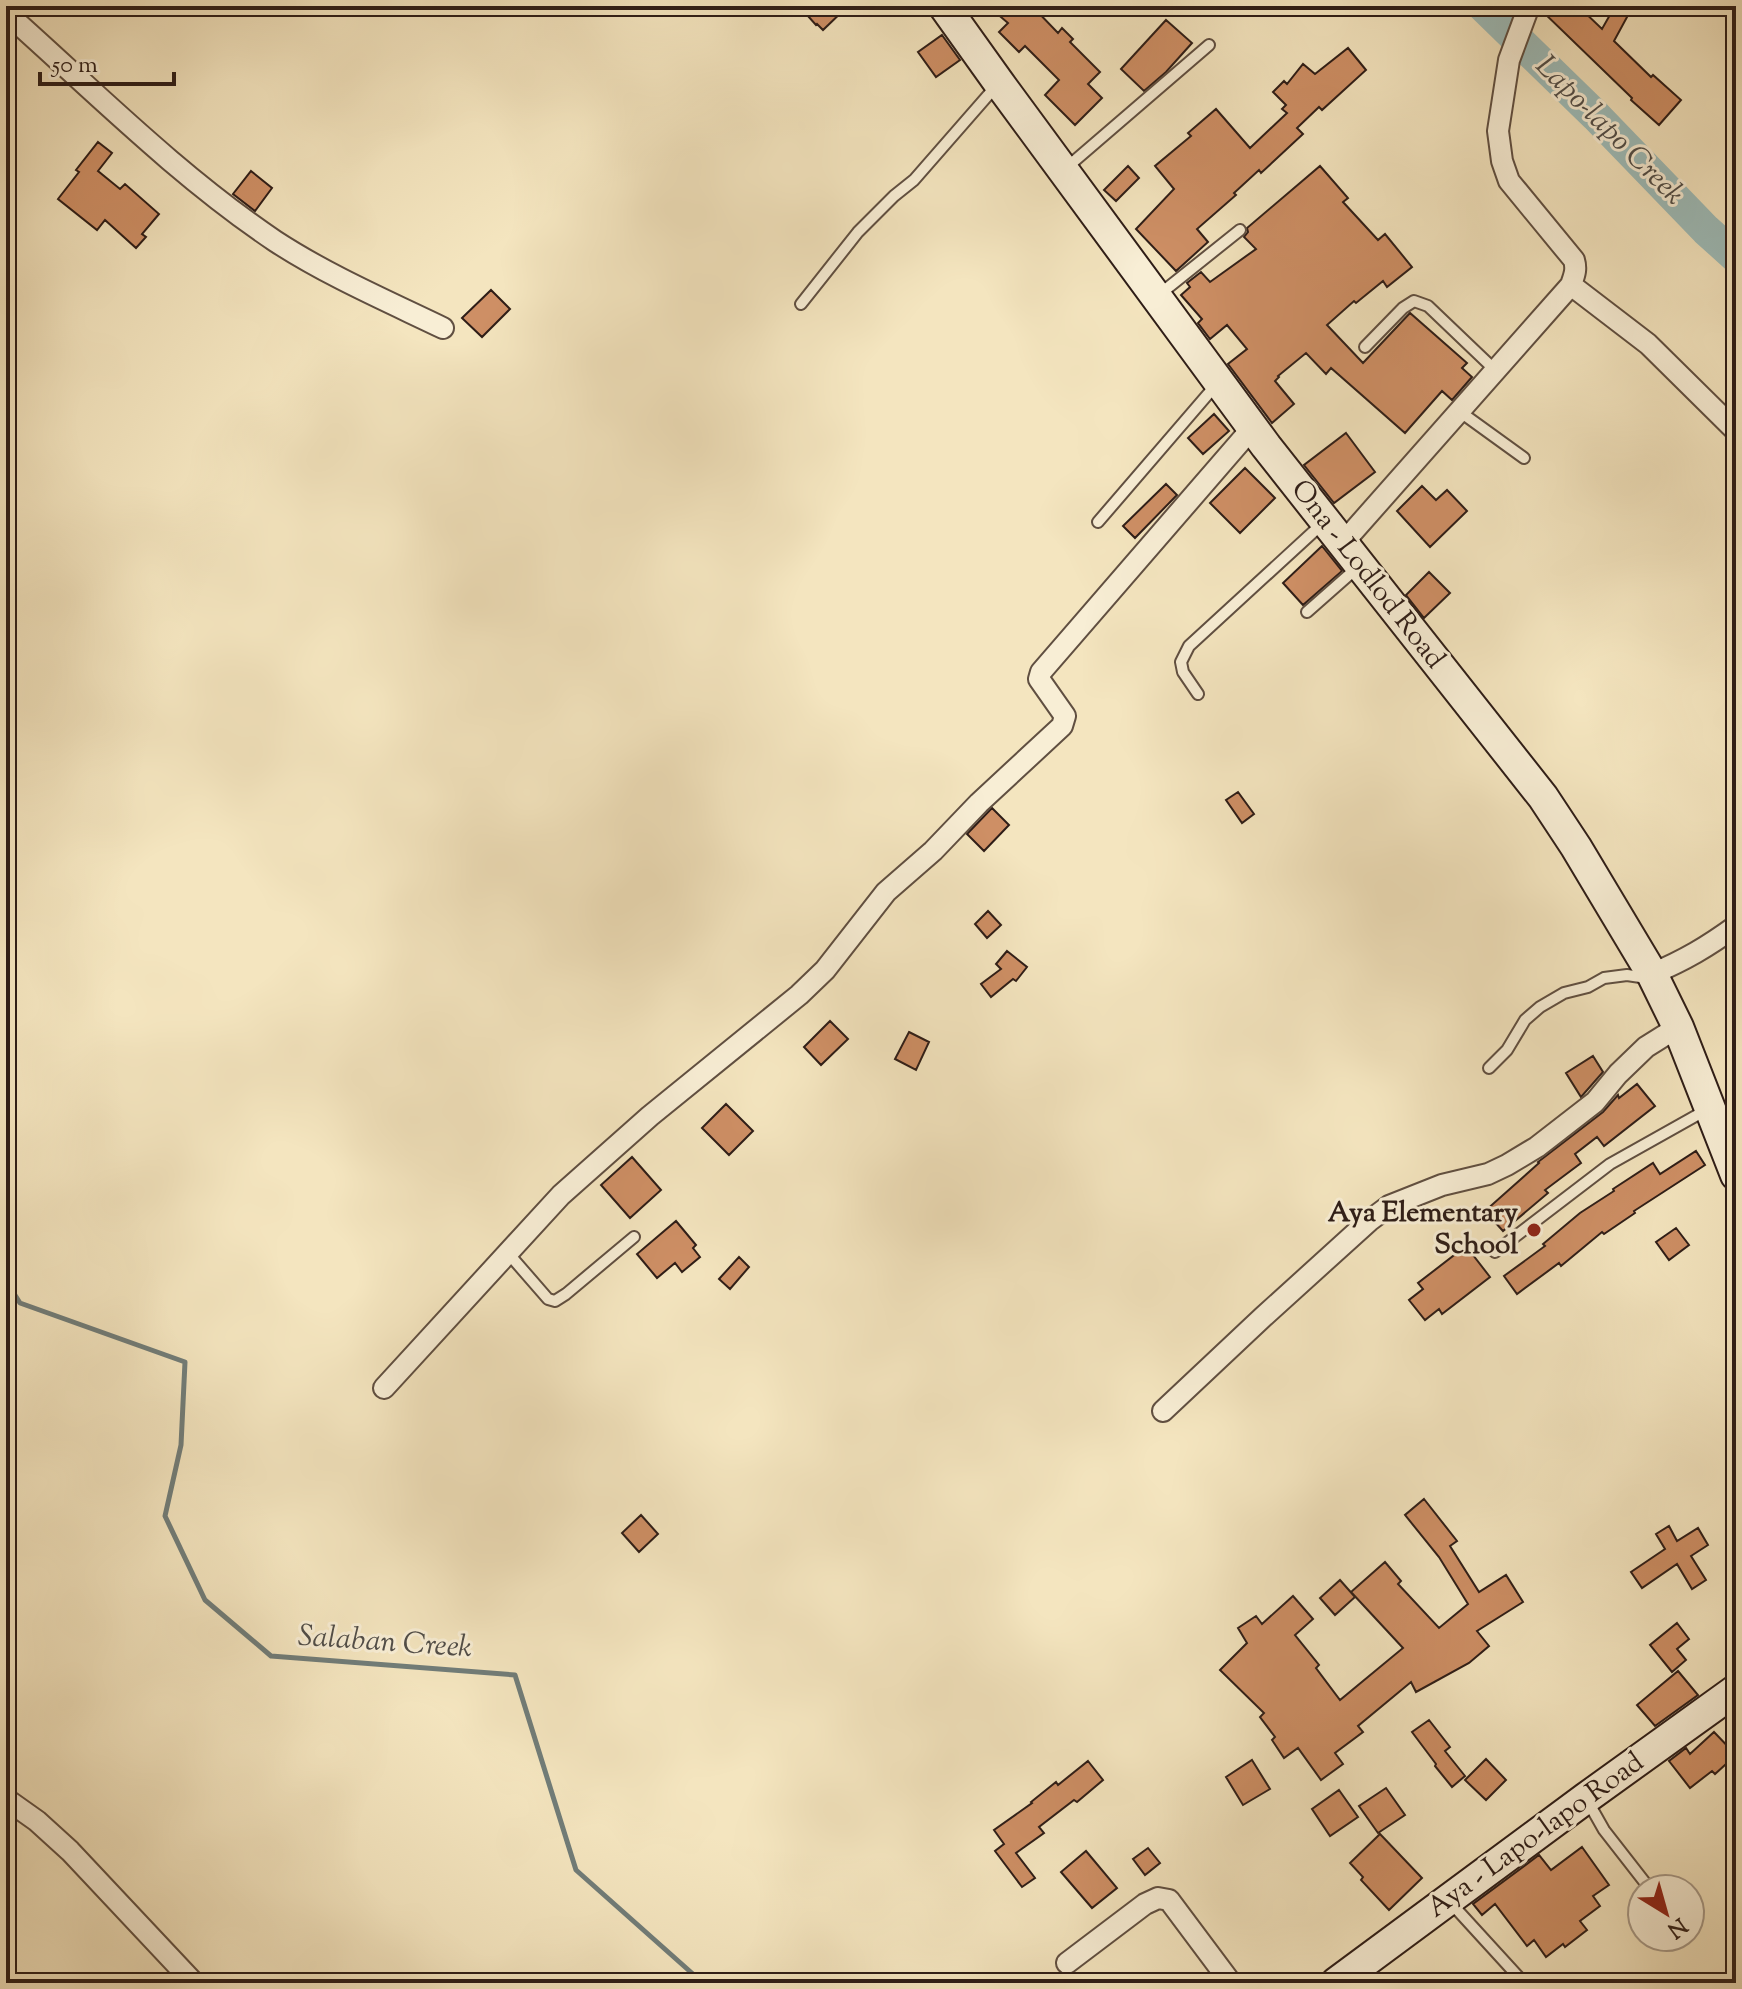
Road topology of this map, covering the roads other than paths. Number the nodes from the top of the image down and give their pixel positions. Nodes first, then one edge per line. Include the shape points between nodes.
1 (944, 6) edge
2 (1529, 7) edge
3 (6, 14) edge
4 (1209, 45) dead end
5 (999, 83) junction
6 (1063, 170) junction
7 (1240, 230) dead end
8 (1571, 285) junction
9 (1157, 297) junction
10 (801, 304) dead end
11 (443, 328) dead end
12 (1365, 347) dead end
13 (1495, 370) junction
14 (1219, 381) junction
15 (1459, 411) junction
16 (1253, 427) junction
17 (1736, 431) edge
18 (1524, 458) dead end
19 (1098, 522) dead end
20 (1342, 544) junction
21 (1307, 612) dead end
22 (1198, 694) dead end
23 (1736, 926) edge
24 (1653, 977) junction
25 (1678, 1027) junction
26 (1489, 1068) dead end
27 (1710, 1108) junction
28 (1736, 1175) edge
29 (634, 1237) dead end
30 (1495, 1252) dead end
31 (508, 1253) junction
32 (384, 1388) dead end
33 (1163, 1411) dead end
34 (1736, 1690) edge
35 (1586, 1798) junction
36 (6, 1799) edge
37 (1638, 1873) edge
38 (1449, 1901) junction
39 (1067, 1963) dead end
40 (194, 1983) edge
41 (1231, 1983) edge
42 (1336, 1983) edge
43 (1524, 1983) edge

1 - 5 main road, Ona - Lodlod Road
2 - 8 street via 1509,60 1498,131 1502,161 1509,181 1574,260
3 - 11 street via 209,193 265,234
4 - 6 lane
5 - 6 main road, Ona - Lodlod Road
5 - 10 lane via 914,180 858,232
6 - 9 main road, Ona - Lodlod Road
7 - 9 lane
8 - 13 street
8 - 17 street via 1648,344
9 - 14 main road, Ona - Lodlod Road
12 - 13 lane via 1414,301 1428,306
13 - 15 street
14 - 16 main road, Ona - Lodlod Road
14 - 19 lane
15 - 18 lane
15 - 20 street
16 - 20 main road, Ona - Lodlod Road
16 - 31 street via 1041,672 1039,679 1065,716 1062,726 886,892 799,995 650,1116
20 - 21 lane
20 - 22 lane via 1189,646 1181,662
20 - 24 main road, Ona - Lodlod Road via 1543,797
23 - 24 street
24 - 25 main road, Ona - Lodlod Road
24 - 26 lane via 1604,978 1564,993 1525,1020
25 - 27 main road, Ona - Lodlod Road
25 - 33 street via 1635,1056 1595,1102 1537,1147 1488,1174 1389,1206
27 - 28 main road, Ona - Lodlod Road
27 - 30 lane via 1610,1164
29 - 31 lane via 555,1301
31 - 32 street
34 - 35 main road, Aya - Lapo-lapo Road
35 - 37 lane
35 - 38 main road, Aya - Lapo-lapo Road
36 - 40 street via 70,1851
38 - 42 main road, Aya - Lapo-lapo Road
38 - 43 lane
39 - 41 street via 1158,1898 1169,1900

